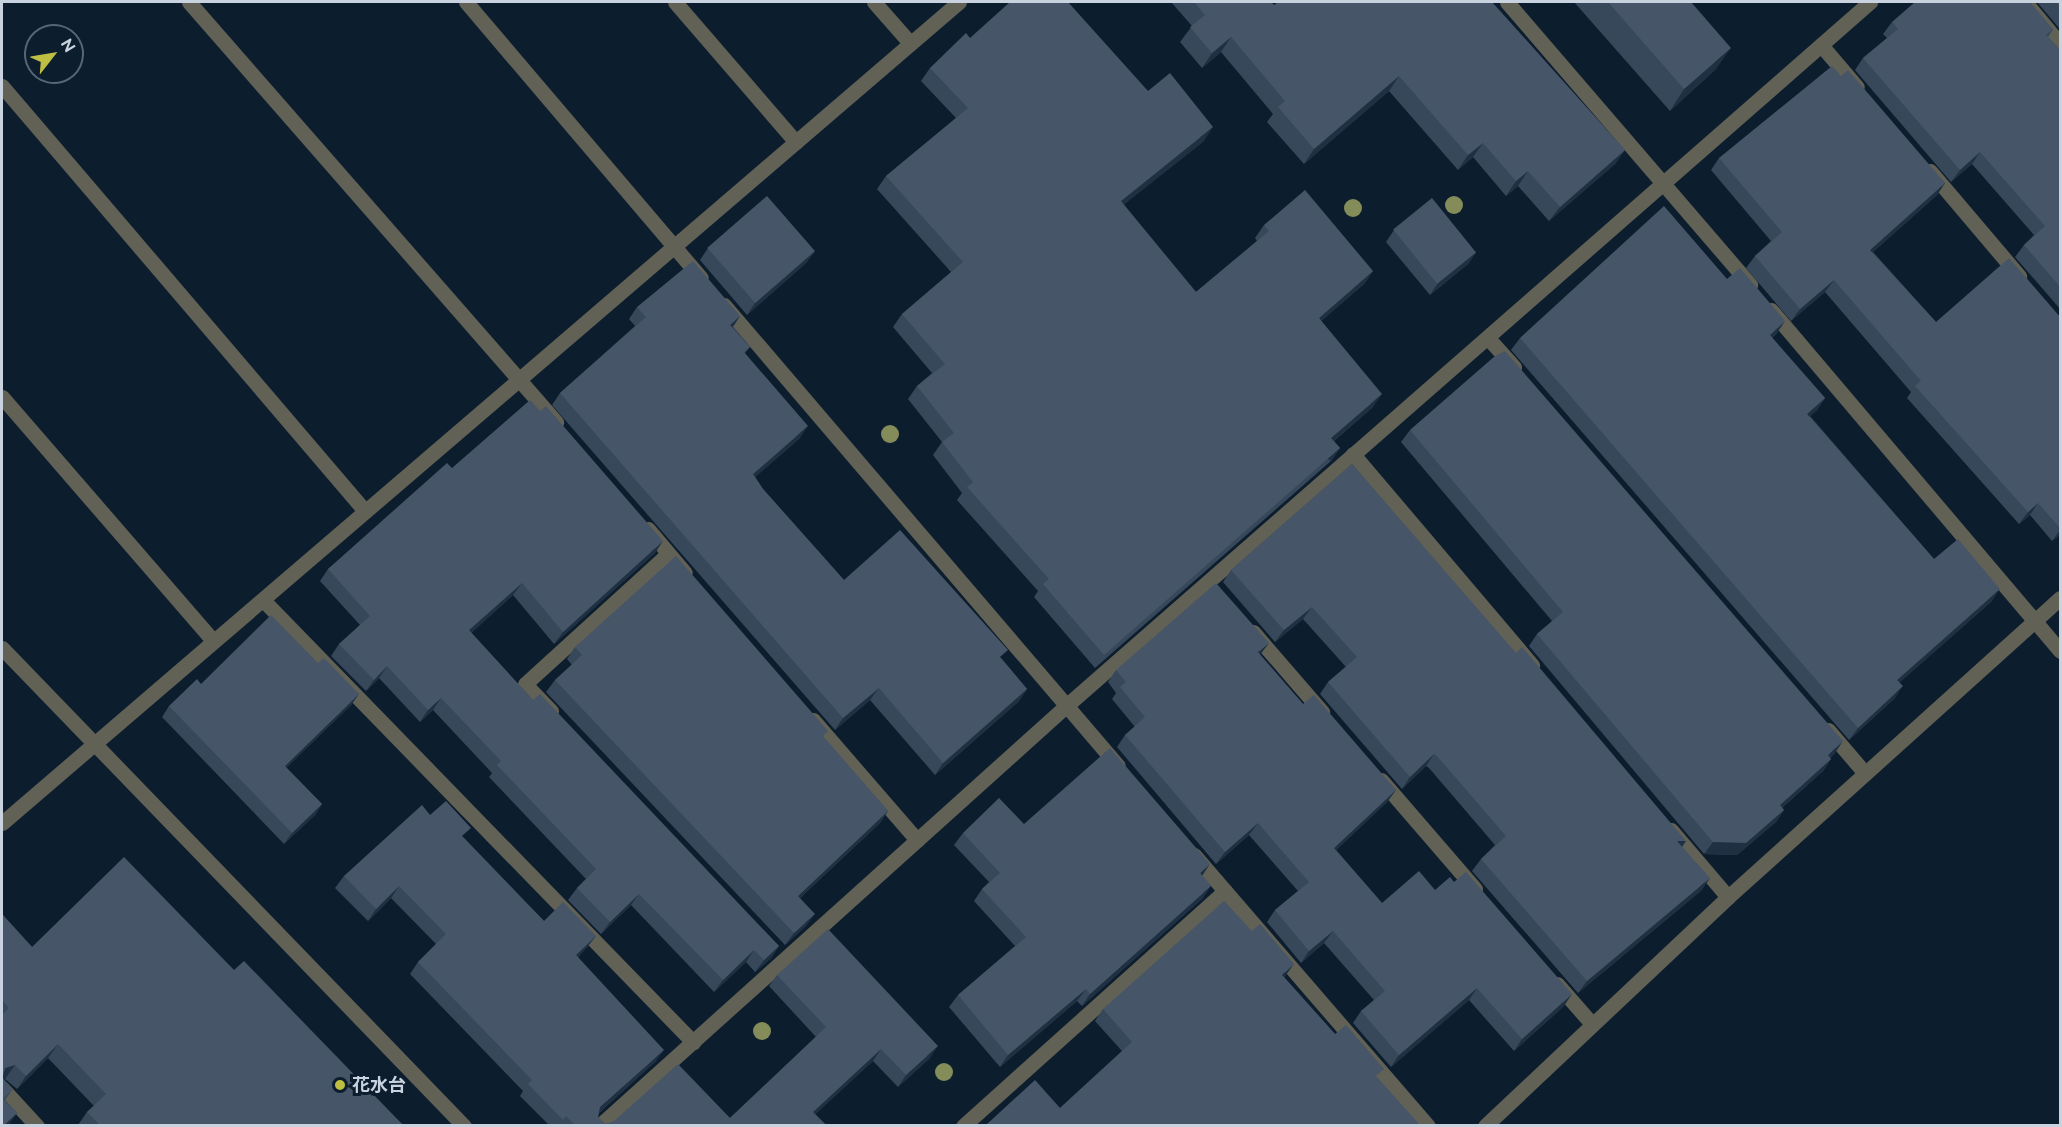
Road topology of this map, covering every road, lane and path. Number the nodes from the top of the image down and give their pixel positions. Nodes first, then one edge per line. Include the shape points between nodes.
1 (189, 2) edge
2 (466, 2) edge
3 (675, 2) edge
4 (874, 2) edge
5 (959, 2) edge
6 (1507, 2) edge
7 (1870, 2) edge
8 (2025, 2) edge
9 (910, 43) junction
10 (2061, 44) edge
11 (1821, 45) junction
12 (2, 86) edge
13 (1867, 99) edge
14 (796, 142) junction
15 (1921, 162) edge
16 (1663, 184) junction
17 (673, 245) junction
18 (2030, 288) edge
19 (1488, 338) junction
20 (519, 379) junction
21 (1527, 383) edge
22 (2, 397) edge
23 (564, 432) edge
24 (1353, 454) junction
25 (365, 511) junction
26 (639, 519) edge
27 (668, 554) junction
28 (699, 590) edge
29 (2061, 598) edge
30 (263, 600) junction
31 (1241, 618) edge
32 (2035, 621) junction
33 (213, 641) junction
34 (2, 648) edge
35 (2061, 651) edge
36 (1544, 680) edge
37 (801, 706) edge
38 (1066, 706) junction
39 (1817, 718) edge
40 (566, 727) edge
41 (1335, 727) edge
42 (93, 745) junction
43 (1374, 772) edge
44 (1864, 772) junction
45 (1126, 776) edge
46 (1659, 815) edge
47 (2, 823) edge
48 (917, 840) junction
49 (1187, 847) edge
50 (1225, 891) junction
51 (1728, 897) junction
52 (1483, 898) edge
53 (1545, 970) edge
54 (1592, 1024) junction
55 (693, 1042) junction
56 (2, 1088) edge
57 (37, 1125) edge
58 (464, 1125) edge
59 (598, 1125) edge
60 (963, 1125) edge
61 (1428, 1125) edge
62 (1485, 1125) edge

1 - 20 street
2 - 17 street
3 - 14 street
4 - 9 street
5 - 9 street
6 - 16 street
7 - 11 street
8 - 10 street
9 - 14 street
11 - 13 street
11 - 16 street
12 - 25 street
14 - 17 street
15 - 18 street
16 - 19 street
16 - 32 street
17 - 20 street
17 - 38 street
19 - 21 street
19 - 24 street
20 - 23 street
20 - 25 street
22 - 33 street
24 - 36 street
24 - 38 street via 1214,587
25 - 30 street
26 - 27 street
27 - 28 street
27 - 40 street via 525,684
29 - 32 street
30 - 33 street
30 - 55 street
31 - 41 street
32 - 35 street
32 - 44 street
33 - 42 street
34 - 42 street
37 - 48 street
38 - 45 street
38 - 48 street
39 - 44 street
42 - 47 street
42 - 58 street
43 - 52 street
44 - 51 street
46 - 51 street
48 - 55 street via 781,954
49 - 50 street
50 - 60 street
50 - 61 street
51 - 54 street
53 - 54 street
54 - 62 street
55 - 59 street
56 - 57 street

